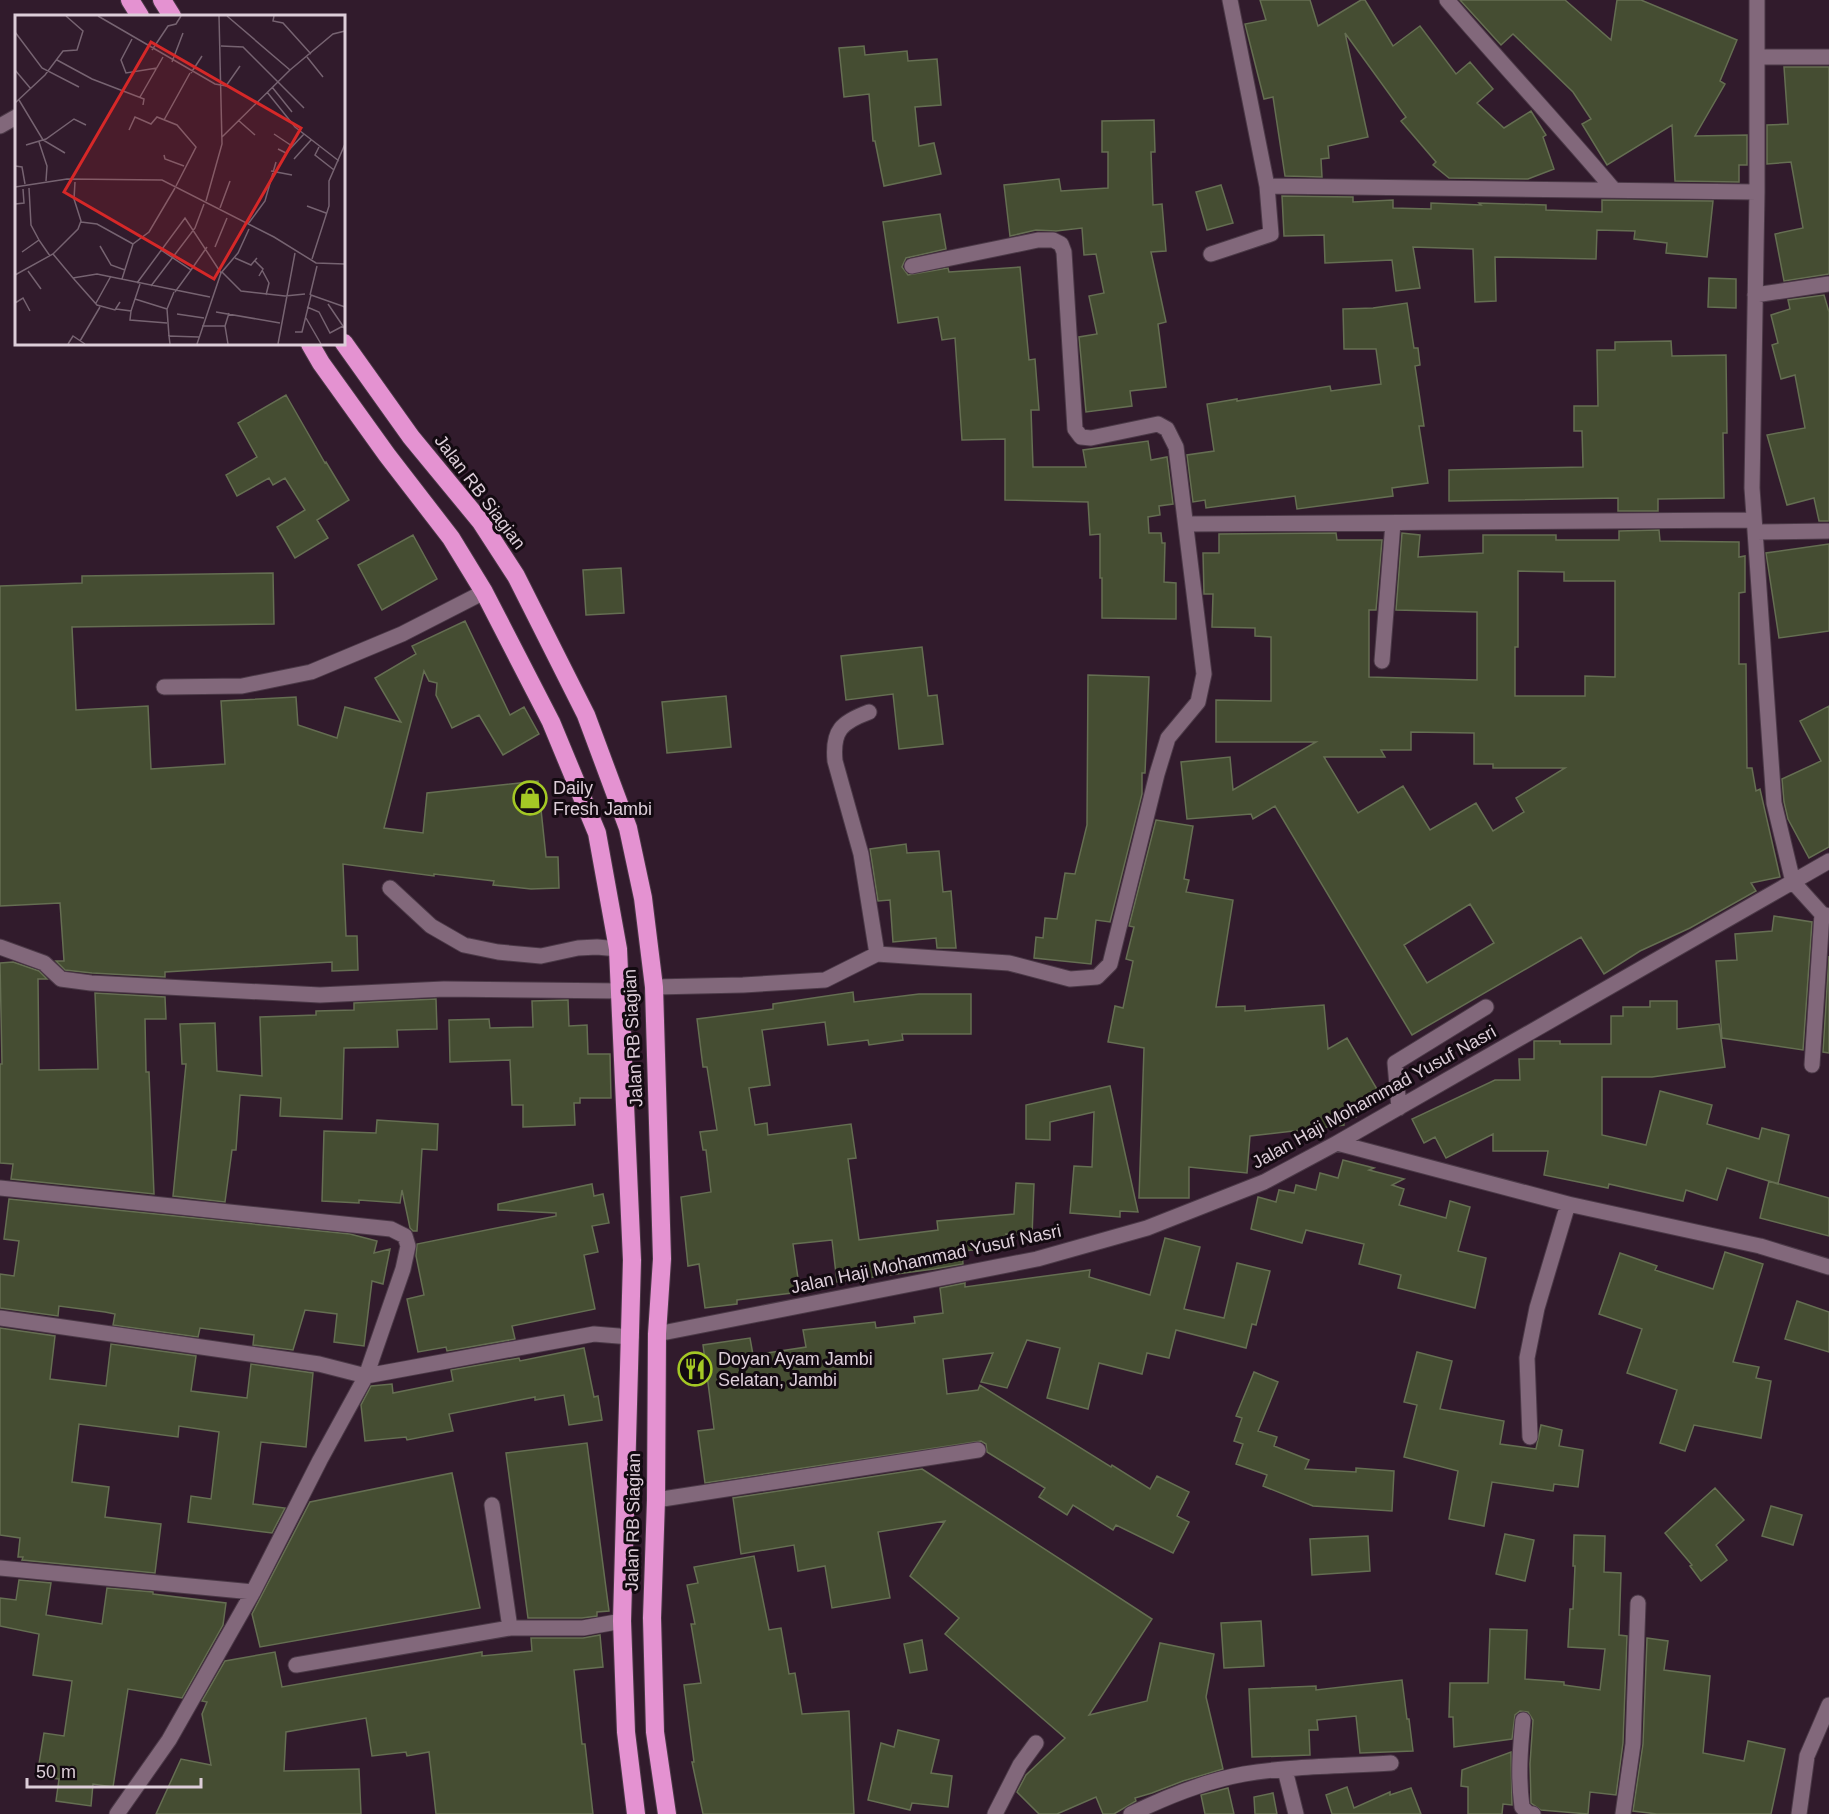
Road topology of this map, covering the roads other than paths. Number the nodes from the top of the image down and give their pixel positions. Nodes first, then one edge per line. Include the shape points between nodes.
1 (130, 0) edge
2 (162, 0) edge
3 (1230, 0) edge
4 (1447, 0) edge
5 (1757, 0) edge
6 (139, 15) edge
7 (171, 15) edge
8 (1757, 57) junction
9 (1829, 57) edge
10 (15, 118) edge
11 (0, 126) edge
12 (1267, 186) junction
13 (1614, 190) junction
14 (1757, 192) junction
15 (1211, 254) dead end
16 (912, 266) dead end
17 (1829, 285) edge
18 (1755, 296) junction
19 (311, 345) edge
20 (345, 345) edge
21 (321, 363) junction
22 (1393, 523) junction
23 (1186, 524) junction
24 (1755, 526) junction
25 (1829, 531) edge
26 (484, 591) junction
27 (1382, 661) dead end
28 (165, 687) dead end
29 (869, 712) dead end
30 (1829, 861) edge
31 (1793, 882) junction
32 (390, 888) dead end
33 (1826, 915) edge
34 (0, 946) edge
35 (618, 949) junction
36 (877, 954) junction
37 (654, 987) junction
38 (621, 991) junction
39 (1486, 1007) dead end
40 (1812, 1065) dead end
41 (1399, 1108) junction
42 (1337, 1143) junction
43 (0, 1188) edge
44 (1568, 1204) junction
45 (1829, 1267) edge
46 (0, 1318) edge
47 (657, 1334) junction
48 (631, 1337) junction
49 (366, 1376) junction
50 (1530, 1437) dead end
51 (978, 1450) dead end
52 (656, 1500) junction
53 (492, 1505) dead end
54 (0, 1568) edge
55 (253, 1592) junction
56 (1638, 1603) dead end
57 (622, 1621) junction
58 (510, 1628) junction
59 (296, 1665) dead end
60 (1829, 1705) edge
61 (1523, 1720) dead end
62 (1036, 1743) dead end
63 (1391, 1763) dead end
64 (1285, 1770) junction
65 (117, 1814) edge
66 (636, 1814) edge
67 (667, 1814) edge
68 (995, 1814) edge
69 (1131, 1814) edge
70 (1296, 1814) edge
71 (1533, 1814) edge
72 (1623, 1814) edge
73 (1799, 1814) edge

1 - 6 highway
2 - 7 highway
3 - 12 street
4 - 13 street
5 - 8 street
8 - 9 street
8 - 14 street
10 - 11 street
12 - 13 street
12 - 15 street via 1271,234
13 - 14 street
14 - 18 street
16 - 23 street via 1038,240 1061,244 1075,429 1081,437 1091,438 1158,424 1167,429 1176,447
17 - 18 street
18 - 24 street
19 - 21 highway, Jalan RB Siagian
20 - 21 highway
20 - 37 highway, Jalan RB Siagian via 411,437 487,531 516,576 586,715 628,828 643,898
21 - 26 highway, Jalan RB Siagian via 452,538
22 - 23 street
22 - 24 street
22 - 27 street
23 - 36 street via 1204,674 1198,702 1168,738 1110,964 1097,977 1070,979 1009,963
24 - 25 street
24 - 31 street via 1774,803
26 - 28 street via 402,634 312,672 242,686
26 - 35 highway, Jalan RB Siagian via 551,722 597,833
29 - 36 street via 848,720 833,749 861,854
30 - 31 street, Jalan Haji Mohammad Yusuf Nasri
31 - 33 street
31 - 41 street, Jalan Haji Mohammad Yusuf Nasri
32 - 35 street via 431,926 464,945 541,956 578,948
33 - 40 street
34 - 38 street via 45,963 61,979 91,983 320,995 444,989
35 - 38 highway, Jalan RB Siagian
36 - 37 street via 825,980
37 - 47 highway, Jalan RB Siagian via 662,1259
38 - 48 highway, Jalan RB Siagian via 632,1260
39 - 41 street via 1395,1063
41 - 42 street, Jalan Haji Mohammad Yusuf Nasri
42 - 44 street
42 - 47 street, Jalan Haji Mohammad Yusuf Nasri via 1264,1182 1147,1228 1037,1259
43 - 49 street via 391,1229 405,1236 408,1246 403,1269
44 - 45 street via 1760,1246
44 - 50 street via 1537,1308 1527,1358
46 - 49 street via 319,1364
47 - 52 highway, Jalan RB Siagian
48 - 49 street via 594,1334
48 - 57 highway, Jalan RB Siagian
49 - 55 street
51 - 52 street
52 - 67 highway, Jalan RB Siagian via 652,1618 655,1732
53 - 58 street
54 - 55 street
55 - 65 street via 169,1740
56 - 72 street via 1633,1744
57 - 58 street via 583,1628
57 - 66 highway, Jalan RB Siagian via 626,1732
58 - 59 street
60 - 73 street via 1807,1756
61 - 71 street via 1520,1791 1522,1807
62 - 68 street
63 - 64 street
64 - 69 street via 1210,1782
64 - 70 street

